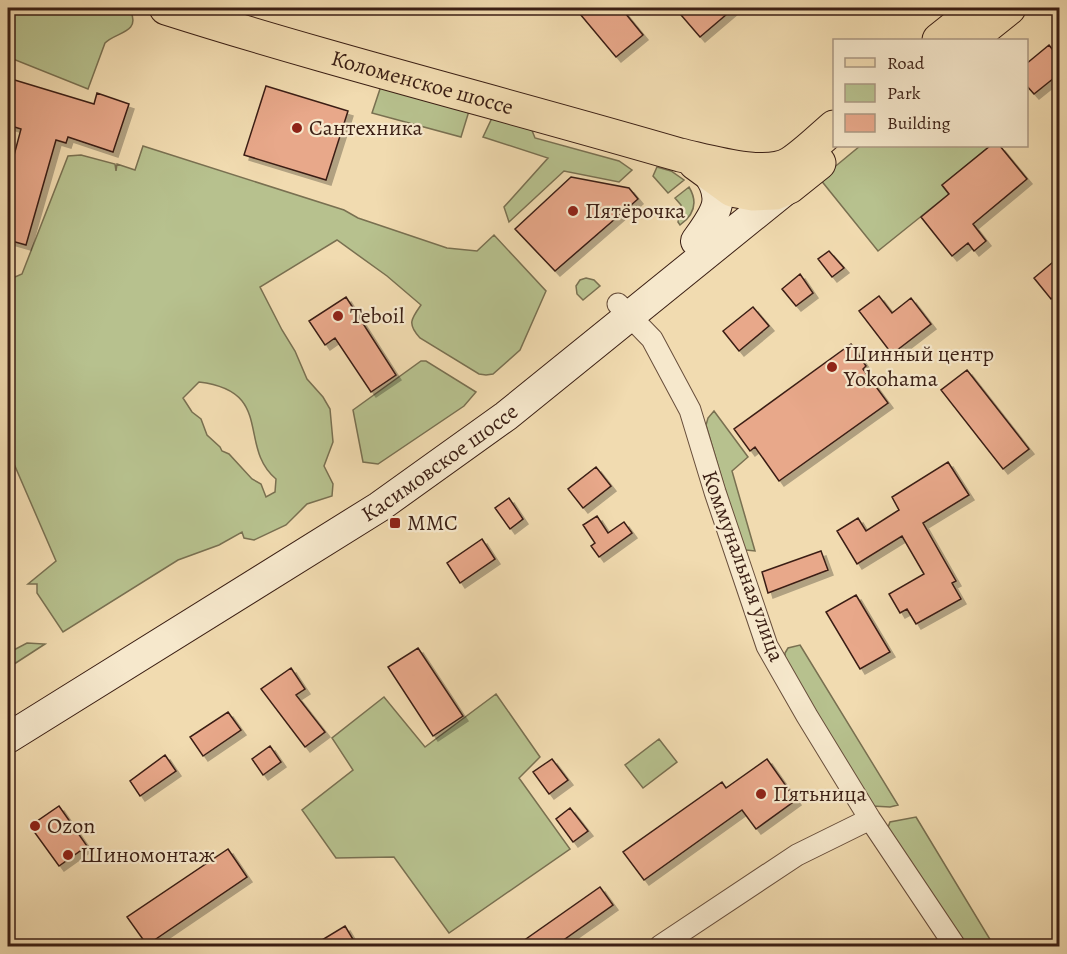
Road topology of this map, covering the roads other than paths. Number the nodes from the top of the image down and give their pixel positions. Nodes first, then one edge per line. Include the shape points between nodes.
1 (166, 8) edge
2 (227, 8) edge
3 (979, 8) edge
4 (1009, 8) edge
5 (250, 34) junction
6 (940, 39) edge
7 (970, 39) edge
8 (833, 128) edge
9 (838, 147) edge
10 (703, 163) junction
11 (789, 176) junction
12 (753, 194) junction
13 (732, 234) junction
14 (696, 241) junction
15 (624, 311) junction
16 (8, 715) edge
17 (8, 738) edge
18 (870, 819) junction
19 (660, 946) edge
20 (955, 946) edge

1 - 5 main road, Коломенское шоссе
2 - 5 street
3 - 6 main road
4 - 7 main road
5 - 10 main road, Коломенское шоссе
8 - 11 main road, Касимовское шоссе
9 - 11 main road, Касимовское шоссе
10 - 11 main road, Коломенское шоссе
10 - 12 main road, Коломенское шоссе via 732,190
10 - 14 main road via 718,192 718,205
11 - 12 main road, Коломенское шоссе via 775,193
11 - 13 main road, Касимовское шоссе
12 - 13 main road
12 - 14 main road, Касимовское шоссе
13 - 15 main road, Касимовское шоссе
14 - 15 main road, Касимовское шоссе
15 - 16 main road, Касимовское шоссе via 368,491
15 - 17 main road, Касимовское шоссе via 506,416 379,507
15 - 18 street, Коммунальная улица via 652,339 690,410 767,646
18 - 19 street via 797,855
18 - 20 street, Коммунальная улица

